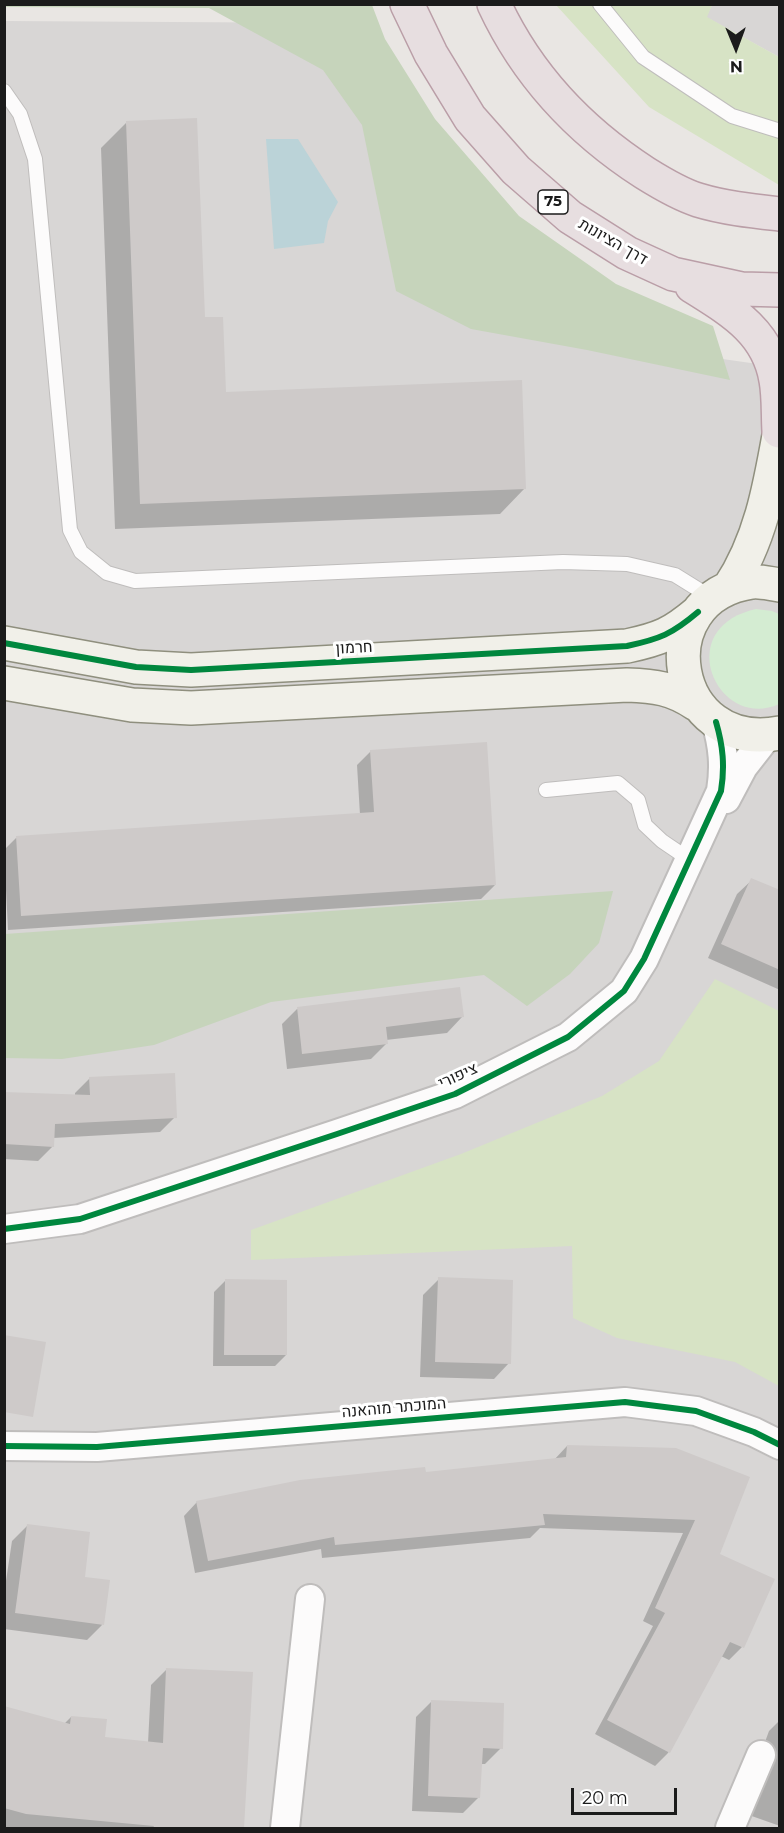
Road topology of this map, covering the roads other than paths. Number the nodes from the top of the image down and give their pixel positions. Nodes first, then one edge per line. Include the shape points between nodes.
1 (407, 4) edge
2 (494, 4) edge
3 (600, 4) edge
4 (4, 91) edge
5 (780, 132) edge
6 (780, 214) edge
7 (673, 274) junction
8 (780, 290) edge
9 (779, 431) edge
10 (780, 585) edge
11 (713, 599) junction
12 (4, 644) edge
13 (4, 683) edge
14 (706, 713) junction
15 (774, 734) edge
16 (546, 790) dead end
17 (690, 860) junction
18 (4, 1229) edge
19 (780, 1445) edge
20 (4, 1446) edge
21 (310, 1599) dead end
22 (760, 1755) dead end
23 (285, 1828) edge
24 (730, 1828) edge

1 - 7 highway, דרך הציונות / 75 via 431,54 470,117 516,170 570,217 627,253
2 - 6 highway via 533,71 571,115 617,154 664,185 697,200
3 - 5 lane via 643,57 732,117
4 - 11 lane via 20,114 35,159 70,530 81,552 107,573 135,580 563,562 627,564 675,575
7 - 8 highway, דרך הציונות / 75 via 742,289
7 - 9 highway via 732,311 766,348 776,379
9 - 11 street via 768,496 755,540 742,568
10 - 11 street via 754,582
11 - 12 street, חרמון via 676,630 627,646 191,670 136,667
11 - 14 street via 686,633 682,658 685,682
13 - 14 street via 132,705 191,708 658,686 682,694
14 - 15 street via 732,731
14 - 17 street, ציפורי via 721,741 724,769 721,791
15 - 17 street, ציפורי via 743,767
16 - 17 lane via 618,783 638,800 645,825
17 - 18 street, ציפורי via 644,959 624,992 568,1037 455,1094 80,1219
19 - 20 street, המוכתר מוהאנה via 696,1412 625,1402 97,1447
21 - 23 street
22 - 24 street

